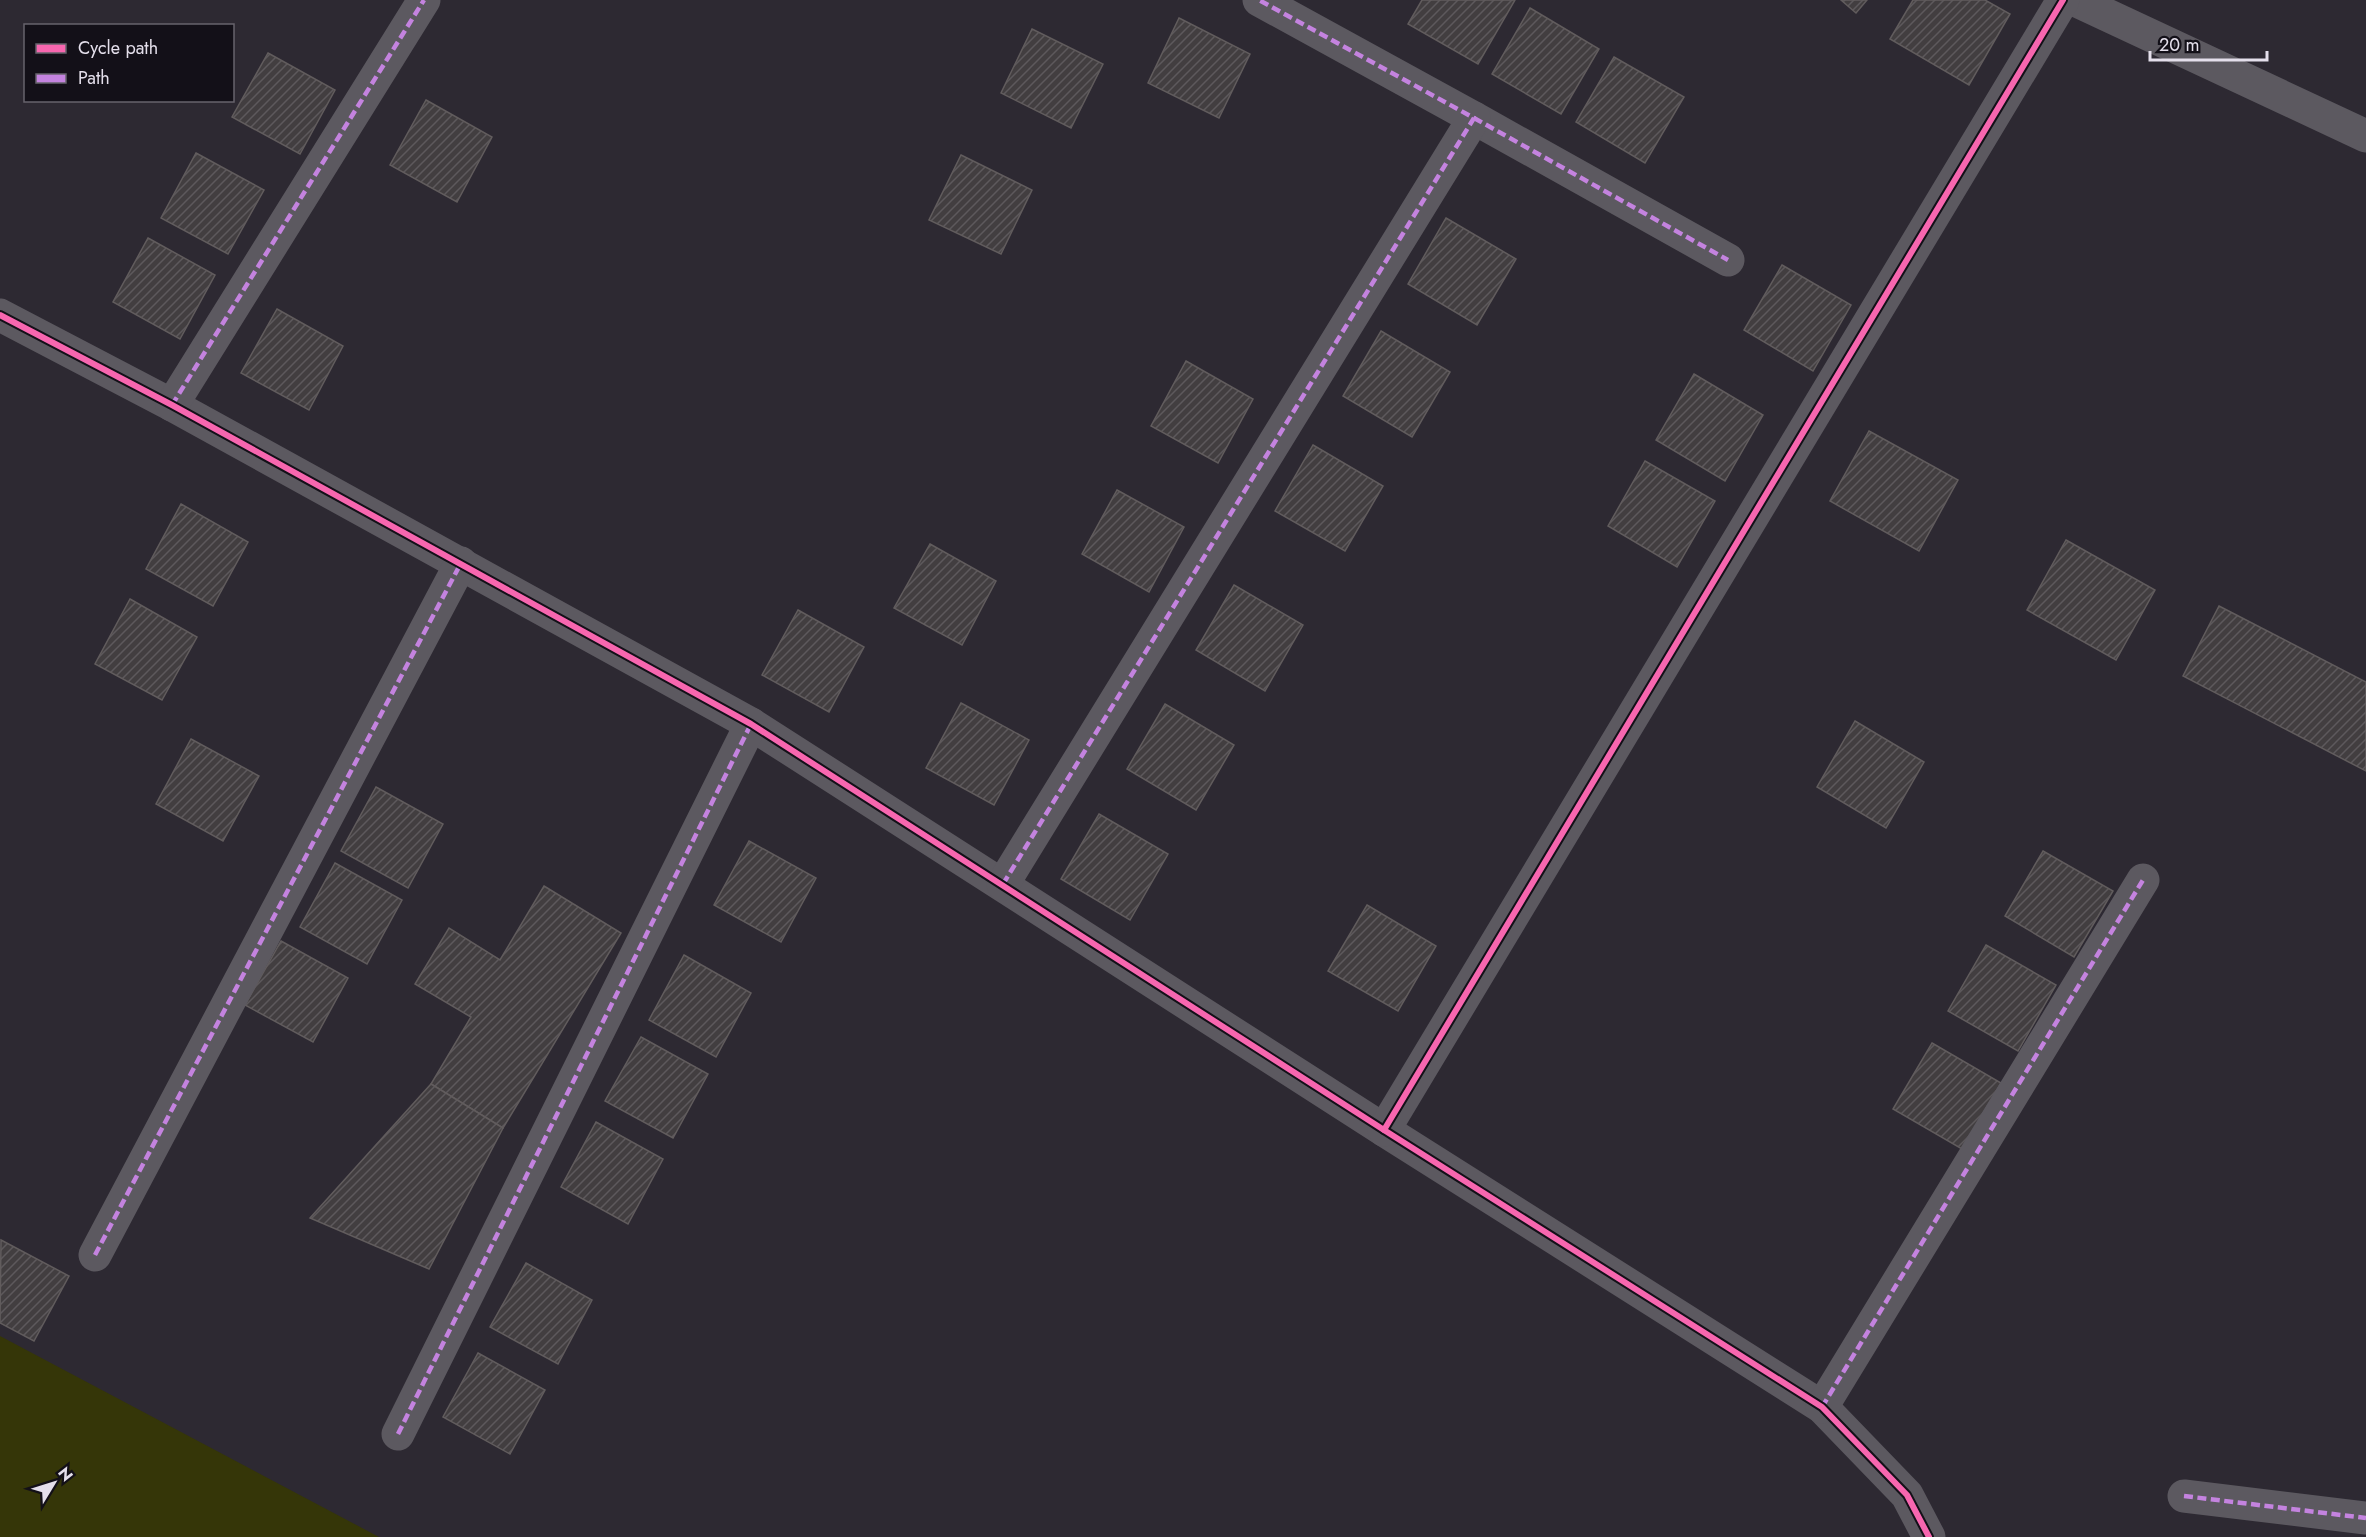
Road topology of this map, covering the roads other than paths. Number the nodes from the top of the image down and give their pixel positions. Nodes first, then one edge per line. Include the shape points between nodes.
1 (424, 0) edge
2 (1258, 0) edge
3 (2064, 0) edge
4 (2075, 0) edge
5 (1474, 118) junction
6 (2366, 136) edge
7 (1728, 260) dead end
8 (0, 315) edge
9 (172, 405) junction
10 (461, 563) junction
11 (751, 724) junction
12 (2143, 880) dead end
13 (1003, 884) junction
14 (1384, 1130) junction
15 (95, 1255) dead end
16 (1822, 1407) junction
17 (398, 1434) dead end
18 (2184, 1496) dead end
19 (2366, 1518) edge
20 (1929, 1537) edge

1 - 9 street
2 - 5 street
3 - 14 street
4 - 6 street
5 - 7 street
5 - 13 street
8 - 9 street
9 - 10 street
10 - 11 street
10 - 15 street
11 - 13 street
11 - 17 street
12 - 16 street
13 - 14 street
14 - 16 street
16 - 20 street via 1907,1495
18 - 19 street

